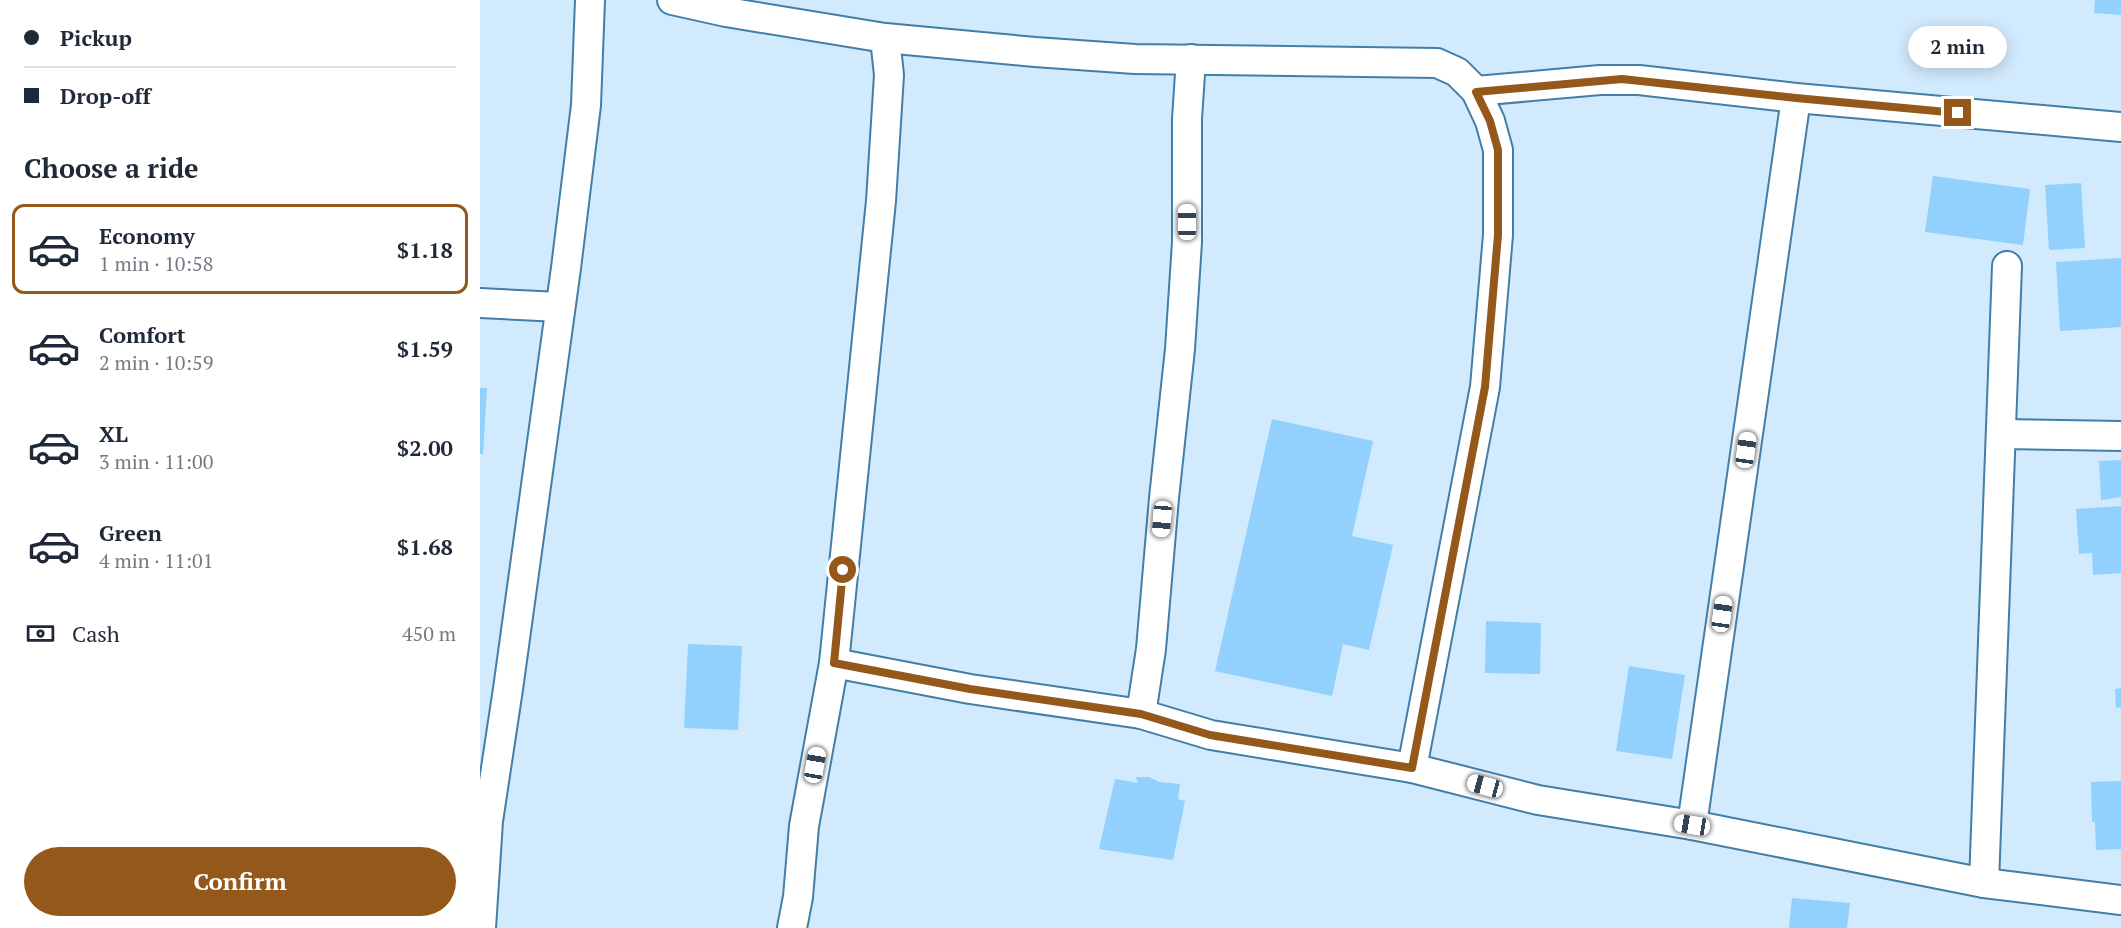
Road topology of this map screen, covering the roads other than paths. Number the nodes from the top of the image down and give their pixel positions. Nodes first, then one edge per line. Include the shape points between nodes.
1 (590, 0) edge
2 (672, 0) edge
3 (885, 38) junction
4 (1191, 60) junction
5 (1476, 92) junction
6 (1796, 98) junction
7 (2121, 127) edge
8 (2007, 266) dead end
9 (480, 303) edge
10 (560, 307) junction
11 (2002, 434) junction
12 (2121, 436) edge
13 (834, 663) junction
14 (1141, 714) junction
15 (1412, 768) junction
16 (1692, 825) junction
17 (1984, 883) junction
18 (2121, 900) edge
19 (481, 928) edge
20 (792, 928) edge

1 - 10 street via 586,105
2 - 3 street
3 - 4 street via 1035,52
3 - 13 street via 889,75 881,201
4 - 5 street via 1437,63 1457,72
4 - 14 street via 1180,349 1151,649
5 - 6 street via 1622,79
5 - 15 street via 1498,150 1498,235 1485,387
6 - 7 street
6 - 16 street
8 - 11 street
9 - 10 street
10 - 19 street via 488,821
11 - 12 street
11 - 17 street
13 - 14 street via 970,689
13 - 20 street via 804,826
14 - 15 street via 1210,735
15 - 16 street via 1538,800
16 - 17 street
17 - 18 street

